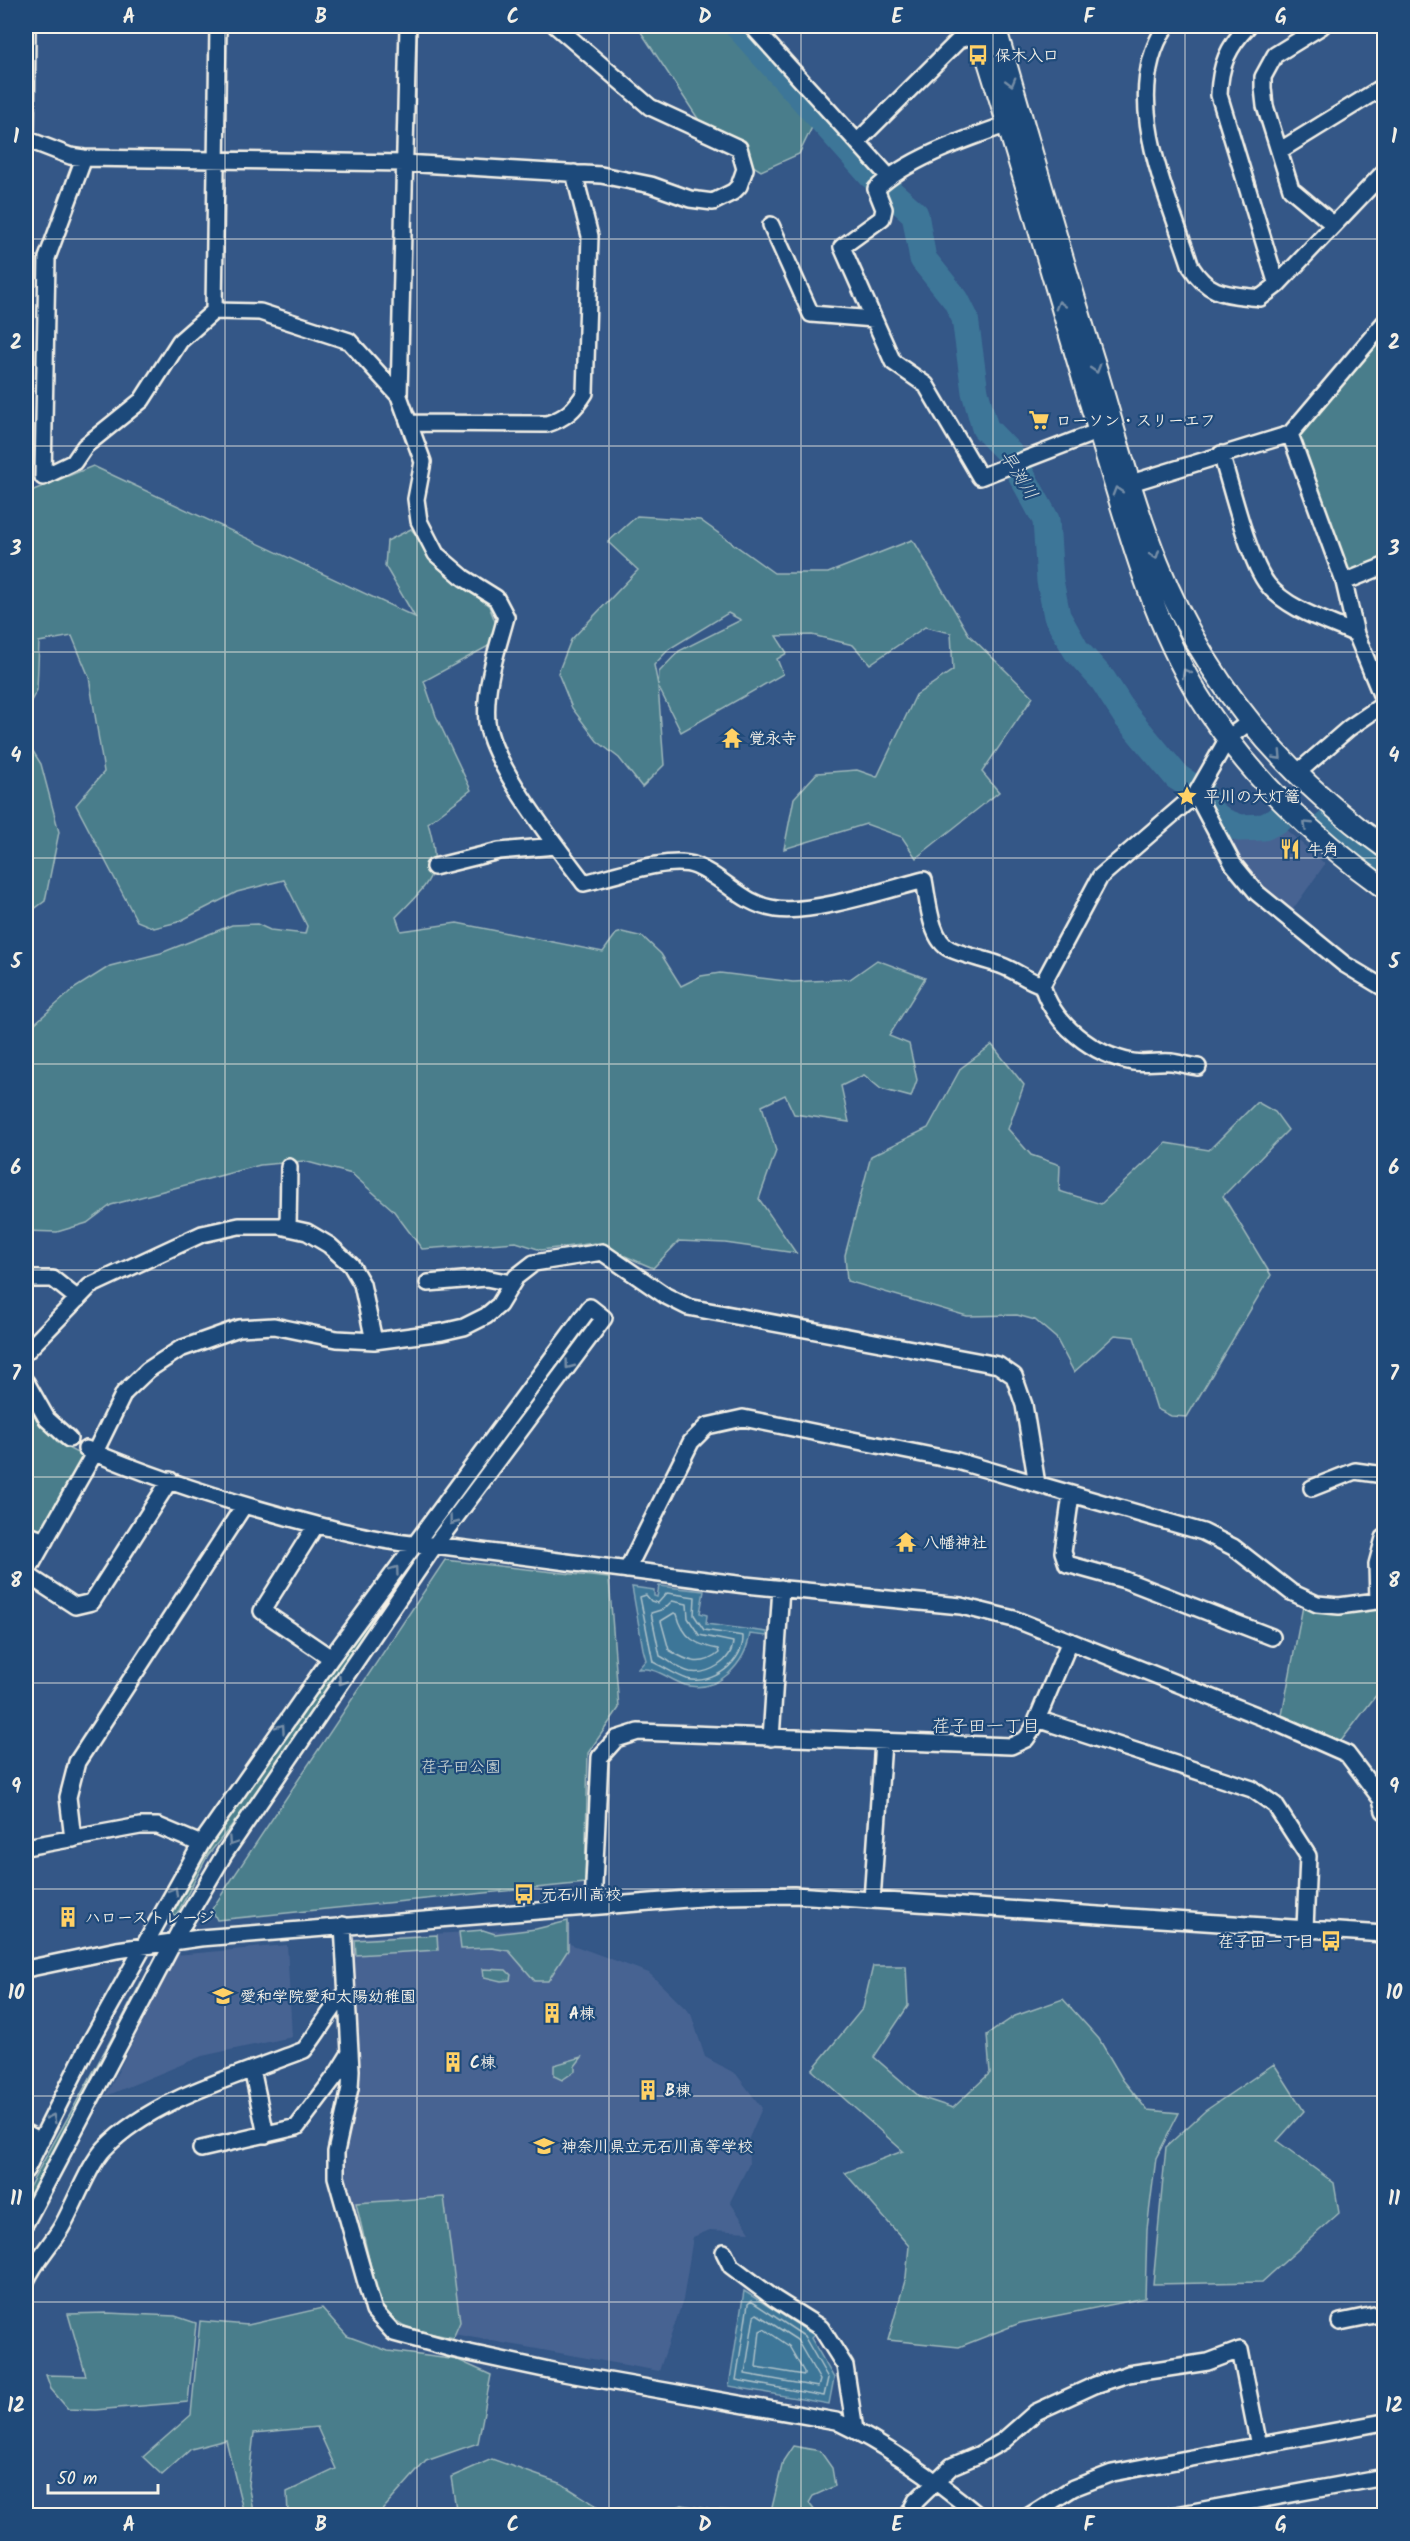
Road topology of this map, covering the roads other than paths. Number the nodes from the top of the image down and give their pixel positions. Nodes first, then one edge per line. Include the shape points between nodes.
1 (27, 26) edge
2 (218, 26) edge
3 (408, 26) edge
4 (556, 26) edge
5 (752, 26) edge
6 (1166, 26) edge
7 (1248, 26) edge
8 (1322, 26) edge
9 (984, 28) edge
10 (1384, 93) edge
11 (1008, 124) junction
12 (26, 138) edge
13 (856, 142) junction
14 (1279, 151) junction
15 (84, 158) junction
16 (215, 159) junction
17 (404, 163) junction
18 (1384, 172) edge
19 (574, 173) junction
20 (883, 183) junction
21 (771, 225) dead end
22 (1334, 225) junction
23 (1277, 285) junction
24 (214, 311) junction
25 (874, 319) junction
26 (1384, 323) edge
27 (399, 396) junction
28 (409, 423) junction
29 (1099, 431) junction
30 (1290, 434) junction
31 (1221, 454) junction
32 (1131, 483) junction
33 (1384, 566) edge
34 (1344, 582) junction
35 (1356, 634) junction
36 (1384, 703) edge
37 (1248, 723) junction
38 (1228, 738) junction
39 (1296, 774) junction
40 (1201, 788) junction
41 (556, 846) junction
42 (1384, 847) edge
43 (434, 867) dead end
44 (1384, 888) edge
45 (1042, 985) junction
46 (1384, 988) edge
47 (1198, 1067) dead end
48 (289, 1167) dead end
49 (288, 1228) junction
50 (26, 1279) edge
51 (428, 1283) dead end
52 (511, 1283) junction
53 (78, 1299) junction
54 (374, 1341) junction
55 (26, 1352) edge
56 (26, 1382) edge
57 (69, 1439) dead end
58 (90, 1451) junction
59 (1384, 1475) edge
60 (170, 1480) junction
61 (1037, 1484) junction
62 (1312, 1488) dead end
63 (1071, 1495) junction
64 (243, 1507) junction
65 (316, 1525) junction
66 (26, 1534) edge
67 (1384, 1538) edge
68 (45, 1541) junction
69 (413, 1545) junction
70 (435, 1545) junction
71 (627, 1570) junction
72 (781, 1588) junction
73 (1381, 1600) edge
74 (1272, 1637) dead end
75 (1070, 1641) junction
76 (331, 1658) junction
77 (1037, 1719) junction
78 (771, 1738) junction
79 (883, 1742) junction
80 (1384, 1811) edge
81 (73, 1839) junction
82 (201, 1844) junction
83 (26, 1847) edge
84 (872, 1900) junction
85 (593, 1906) junction
86 (343, 1925) junction
87 (1305, 1929) junction
88 (1384, 1934) edge
89 (173, 1943) junction
90 (143, 1946) junction
91 (26, 1969) edge
92 (346, 1992) junction
93 (350, 2053) junction
94 (252, 2069) junction
95 (26, 2133) edge
96 (266, 2135) junction
97 (41, 2141) junction
98 (201, 2149) dead end
99 (26, 2170) edge
100 (26, 2222) edge
101 (724, 2252) dead end
102 (26, 2281) edge
103 (1384, 2313) edge
104 (1340, 2322) dead end
105 (1384, 2422) edge
106 (855, 2430) junction
107 (1259, 2446) junction
108 (1384, 2477) edge
109 (934, 2482) junction
110 (908, 2516) edge
111 (979, 2516) edge
112 (1029, 2516) edge
113 (1171, 2516) edge

1 - 12 street
2 - 16 street
3 - 17 street
4 - 19 street via 650,107 739,148 745,169 739,186 713,201 690,199 628,180
5 - 13 street
6 - 23 street via 1155,42 1147,75 1148,132 1191,267 1201,282 1218,293 1260,298
7 - 23 street via 1226,54 1220,73 1220,95
8 - 14 street via 1275,55 1263,77 1265,106
9 - 11 main road
9 - 13 street via 960,40
9 -> 32 main road
10 - 14 street via 1381,88
11 - 20 street via 956,143
29 -> 11 main road
12 - 15 street
13 - 20 street
14 - 22 street via 1291,189
15 - 16 street
15 - 24 street via 47,258 43,477 74,462 85,446 142,400 180,341
16 - 17 street
16 - 24 street
17 - 19 street
17 - 27 street
18 - 22 street
19 - 28 street via 590,236 585,393 576,407 563,419 548,424
20 - 25 street via 882,218 842,247
21 - 25 street via 811,314
22 - 23 street
24 - 27 street via 260,312 349,341
25 - 29 street via 893,362 926,385 980,477
26 - 30 street
27 - 28 street
28 - 41 street via 423,462 416,499 419,521 436,554 496,598 506,617 488,686 490,738
38 -> 29 main road via 1199,697 1154,606
30 - 31 street
30 - 34 street
31 - 32 street
31 - 35 street via 1254,558 1268,585 1291,605
32 -> 37 main road via 1158,562 1193,639
33 - 34 street
34 - 35 street
35 - 36 street
36 - 39 street
37 - 38 street
37 -> 39 main road
38 - 40 street
44 -> 38 main road via 1319,837
39 - 42 main road
40 - 45 street via 1100,877
40 - 46 street via 1233,864 1257,893 1344,964
41 - 43 street via 499,851
41 - 45 street via 584,883 673,862 695,866 744,898 778,909 837,902 924,880 938,935 948,948 1003,966
45 - 47 street via 1047,1003 1067,1027 1111,1055 1134,1062
48 - 49 street
49 - 53 street via 239,1226 202,1234 90,1286
49 - 54 street via 307,1232 351,1264 362,1284
50 - 53 street via 53,1279
51 - 52 street via 486,1278
52 - 54 street via 499,1305 464,1327
52 - 61 street via 534,1263 602,1252 688,1307 998,1365 1014,1376 1024,1405
53 - 55 street
54 - 58 street via 338,1339 274,1326 239,1328 191,1345 148,1370 124,1393
56 - 57 street via 46,1419
58 - 60 street
58 - 68 street
59 - 62 street via 1354,1471
60 - 64 street
60 - 68 street via 92,1602 75,1606 26,1574
61 - 63 street
61 - 71 street via 957,1461 743,1418 728,1420 707,1426 691,1442
63 - 73 street via 1203,1532 1233,1547 1291,1592 1317,1604 1339,1606
63 - 74 street via 1063,1552 1067,1564 1125,1580
64 - 65 street
64 - 81 street via 77,1762 68,1797
65 - 69 street
65 - 76 street via 262,1611
66 - 68 street
67 - 73 street via 1377,1564
69 - 70 street
69 -> 70 street via 590,1307 604,1318
76 -> 69 street
70 - 71 street
70 -> 89 street via 225,1853
71 - 72 street
72 - 75 street via 960,1606 1014,1619
72 - 78 street
75 - 77 street
75 - 80 street via 1347,1754 1382,1798
82 -> 76 street
77 - 79 street via 1026,1739 1011,1746
77 - 87 street via 1252,1789 1275,1804 1308,1856
78 - 79 street
78 - 85 street via 638,1732 616,1739 600,1757
79 - 84 street
81 - 82 street via 140,1826 158,1827
81 - 83 street
90 -> 82 street
84 - 85 street via 725,1896
84 - 87 street
85 - 86 street
86 - 89 street
86 - 92 street
87 - 88 street
89 - 90 street
89 - 100 street
90 - 91 street
97 -> 90 street
92 - 93 street
92 - 94 street via 304,2049
93 - 96 street via 297,2127
93 - 106 street via 350,2088 336,2152 336,2177 375,2311 394,2332 558,2372 836,2421
94 - 96 street
94 - 102 street via 175,2101 138,2121 103,2149 60,2230 35,2261
95 - 97 street
96 - 98 street
97 - 99 street
101 - 106 street via 731,2266 821,2328 845,2366
103 - 104 street
105 - 107 street
106 - 109 street
107 - 109 street via 1240,2350 1208,2362 1128,2374 1095,2385 1036,2412 1004,2440 952,2466
107 - 112 street via 1112,2473 1073,2488
108 - 113 street via 1231,2509
109 - 110 street
109 - 111 street

